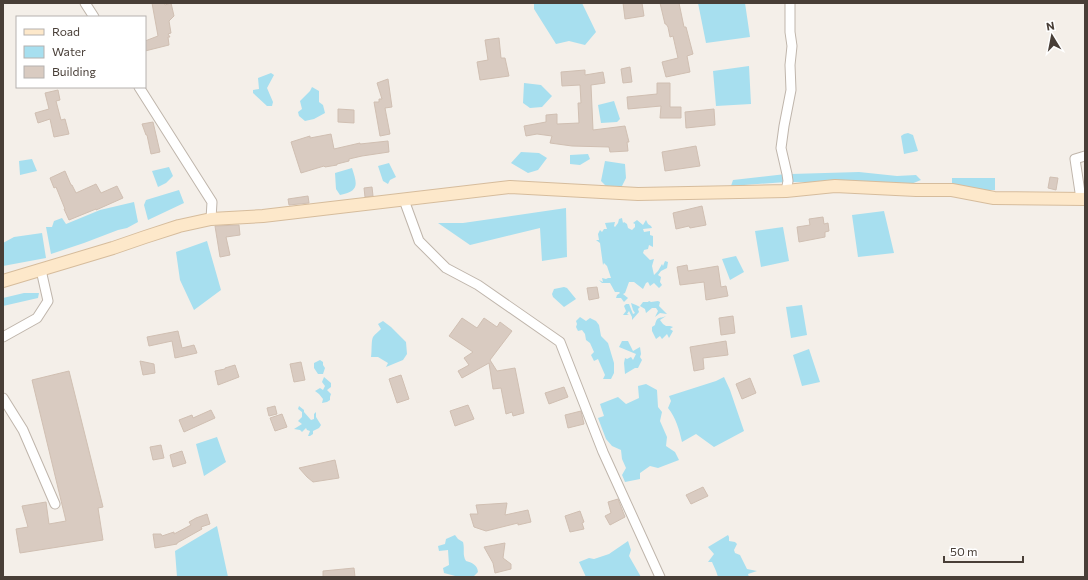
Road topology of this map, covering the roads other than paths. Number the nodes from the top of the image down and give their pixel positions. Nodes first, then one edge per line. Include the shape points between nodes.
1 (85, 3) edge
2 (790, 3) edge
3 (93, 16) edge
4 (140, 88) edge
5 (1085, 156) edge
6 (786, 191) junction
7 (1083, 199) edge
8 (404, 200) junction
9 (211, 219) junction
10 (41, 270) junction
11 (3, 281) edge
12 (3, 338) edge
13 (3, 398) edge
14 (55, 504) dead end
15 (660, 577) edge

1 - 3 street
2 - 6 street via 791,90 781,148 788,181
4 - 9 street via 212,202
5 - 7 street via 1075,159
6 - 7 main road via 835,186 952,190 994,198
6 - 8 main road via 638,194 510,188
8 - 9 main road via 263,216
8 - 15 street via 418,241 446,268 478,285 560,342 603,452
9 - 10 main road via 166,230
10 - 11 main road
10 - 12 street via 48,301 37,318
13 - 14 street via 23,430

